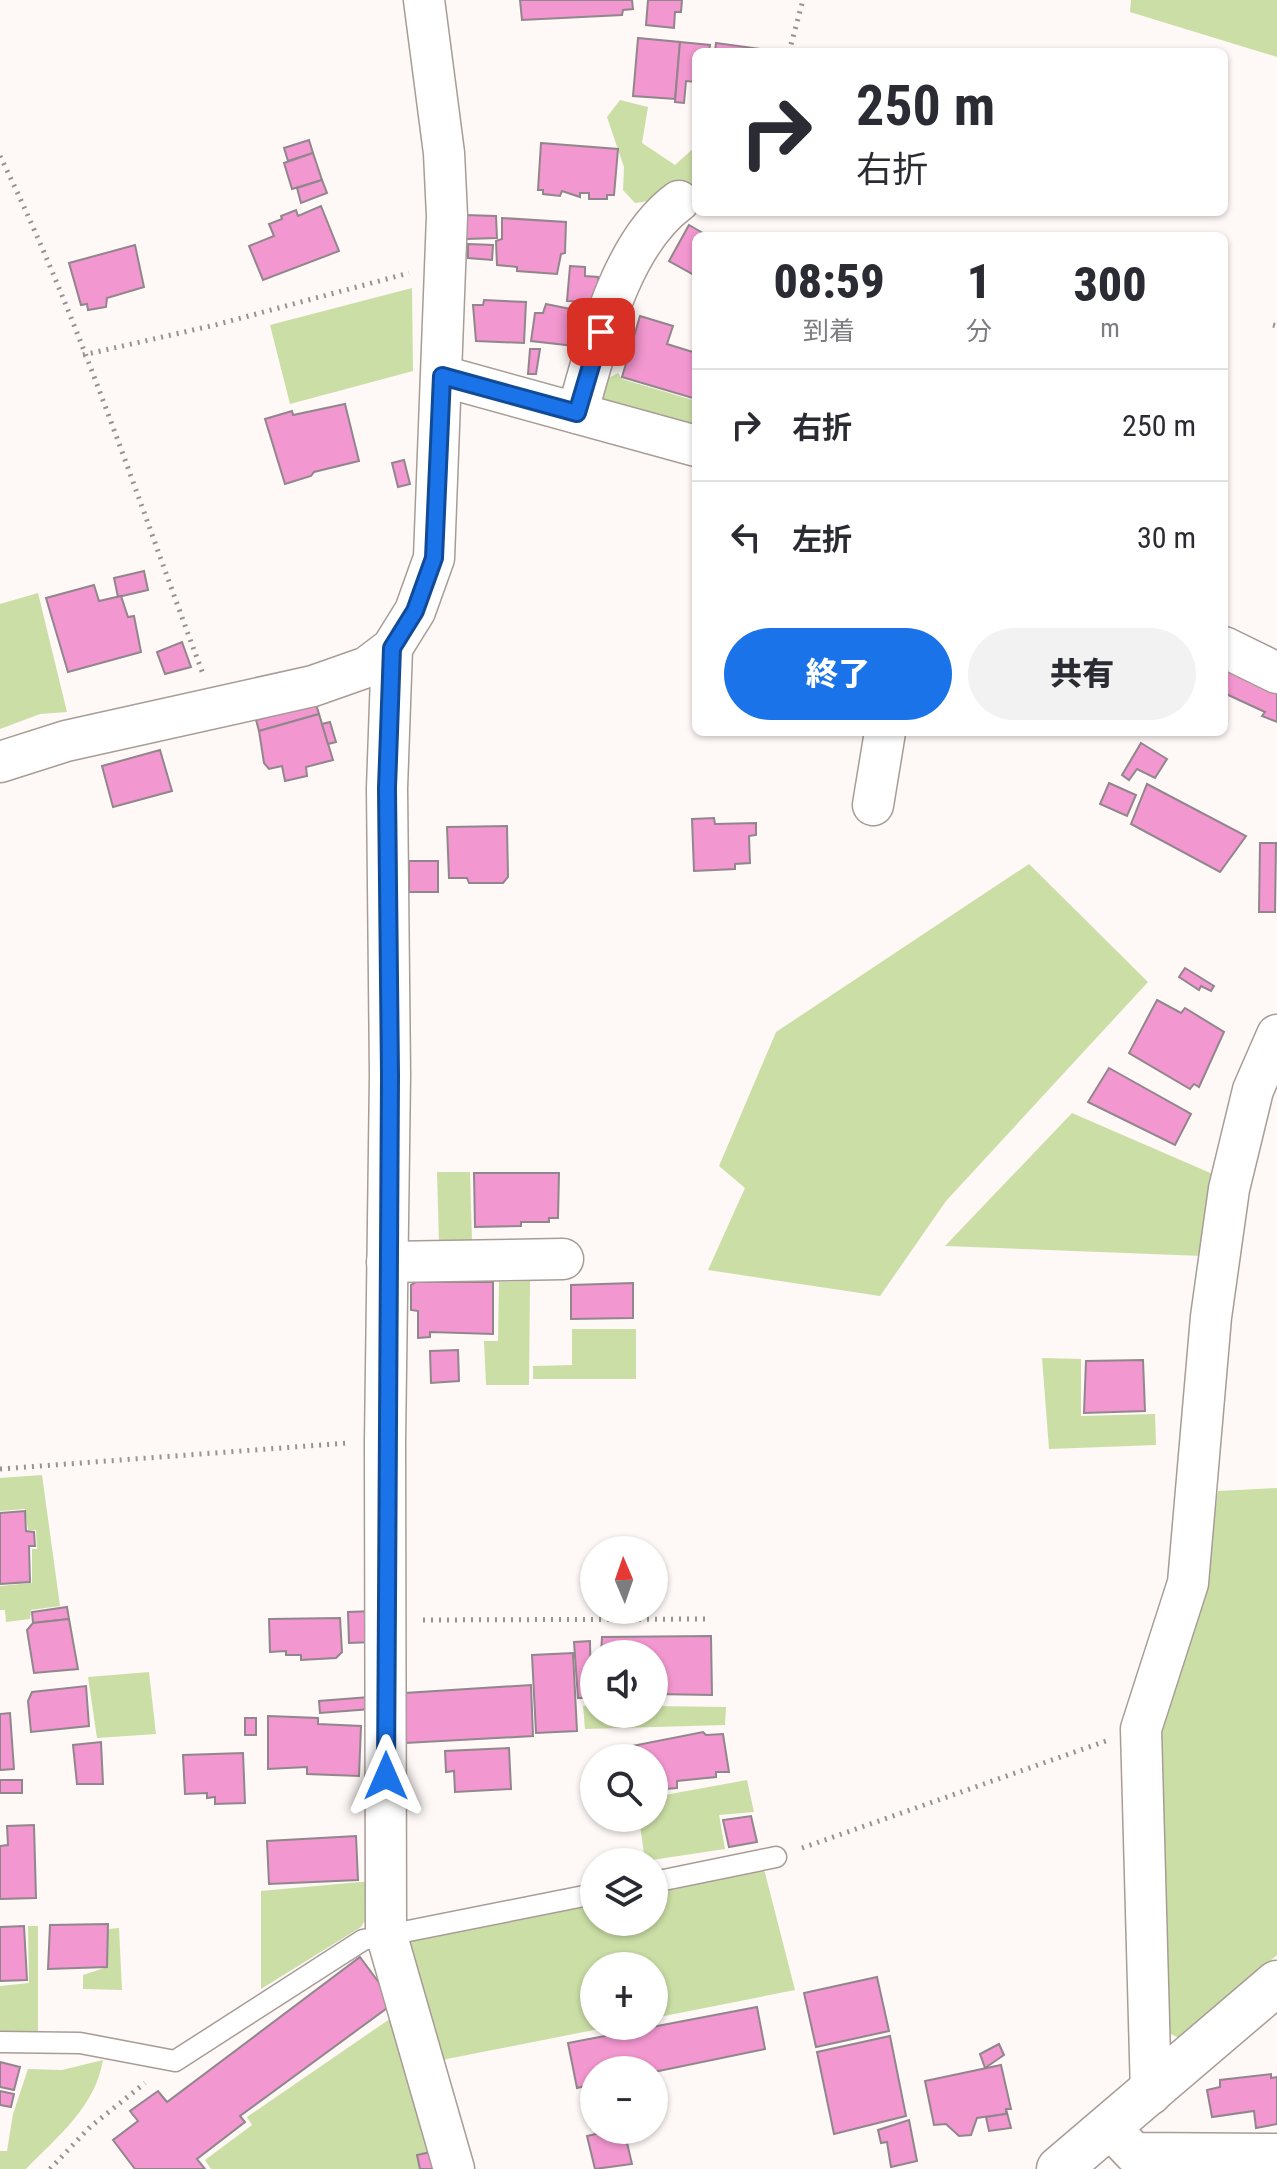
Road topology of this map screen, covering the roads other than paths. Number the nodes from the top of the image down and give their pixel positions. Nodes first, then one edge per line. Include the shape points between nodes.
1 (424, 0) edge
2 (679, 201) dead end
3 (442, 376) junction
4 (577, 413) junction
5 (692, 445) edge
6 (392, 648) junction
7 (1228, 649) edge
8 (1277, 673) edge
9 (884, 736) edge
10 (0, 762) edge
11 (873, 805) dead end
12 (1277, 1035) edge
13 (563, 1259) dead end
14 (387, 1262) junction
15 (776, 1857) road end
16 (668, 1879) edge
17 (580, 1897) edge
18 (386, 1933) junction
19 (1277, 1983) edge
20 (0, 2042) edge
21 (1151, 2094) junction
22 (1110, 2128) junction
23 (1277, 2154) edge
24 (454, 2169) edge
25 (1059, 2169) edge

1 - 3 street via 444,153
2 - 4 street via 663,213 635,253 601,332
3 - 4 street
3 - 6 street via 434,558 415,611
4 - 5 street
6 - 10 street via 352,673 313,686 66,741
6 - 14 street
7 - 8 street
9 - 11 street
12 - 21 street via 1253,1090 1229,1189 1211,1317 1188,1583 1141,1729
13 - 14 street
14 - 18 street
15 - 16 lane
17 - 18 lane
18 - 20 lane via 363,1940 175,2061 80,2043
18 - 24 street
19 - 21 street
21 - 22 street
22 - 23 street via 1134,2153
22 - 25 street

